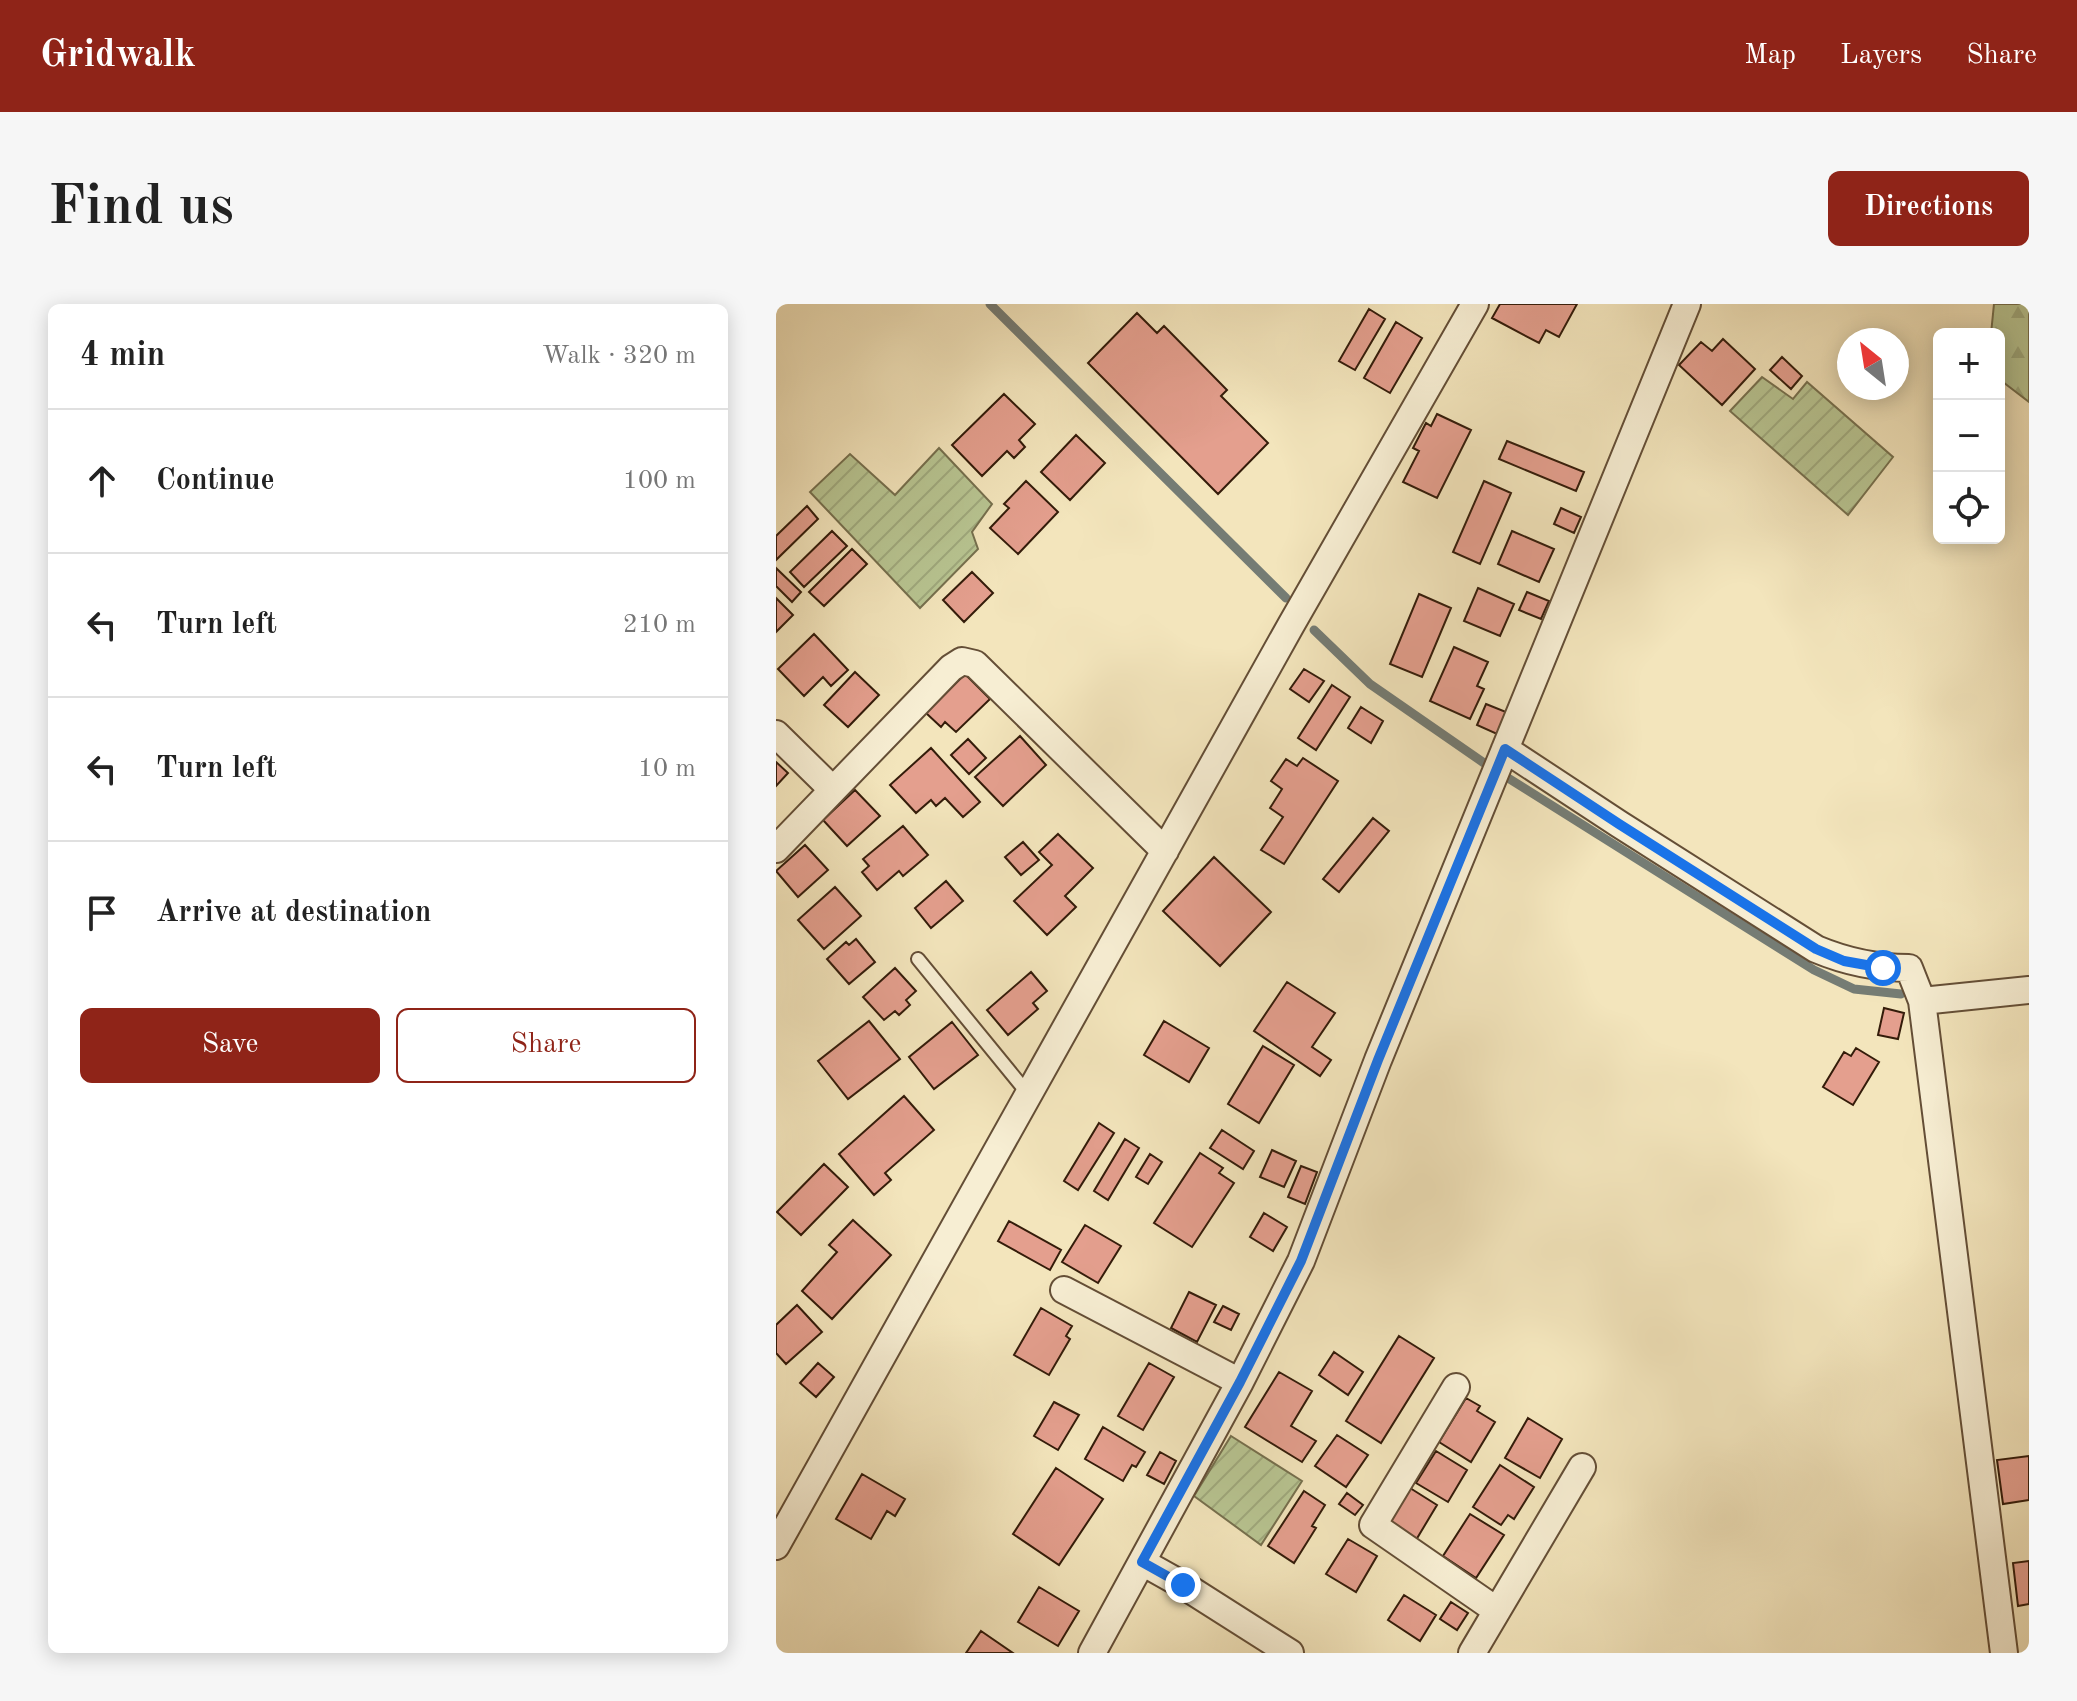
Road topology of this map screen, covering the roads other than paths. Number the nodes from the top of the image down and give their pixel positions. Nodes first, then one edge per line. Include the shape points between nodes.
1 (1475, 304) edge
2 (1687, 304) edge
3 (776, 734) edge
4 (1505, 749) junction
5 (833, 790) junction
6 (776, 849) edge
7 (1165, 851) junction
8 (918, 959) dead end
9 (2029, 990) edge
10 (1922, 1001) junction
11 (1029, 1095) junction
12 (1064, 1290) dead end
13 (1240, 1382) junction
14 (1456, 1387) dead end
15 (1582, 1467) dead end
16 (776, 1546) edge
17 (1142, 1562) junction
18 (1496, 1610) junction
19 (1092, 1653) edge
20 (1290, 1653) edge
21 (1472, 1653) edge
22 (2004, 1653) edge

1 - 7 street
2 - 4 street
3 - 5 street
4 - 10 street via 1816,949 1844,961 1909,968
4 - 13 street via 1301,1261
5 - 6 street
5 - 7 street via 962,661 975,664
7 - 11 street
8 - 11 lane
9 - 10 street
10 - 22 street
11 - 16 street
12 - 13 street
13 - 17 street
14 - 18 street via 1373,1525
15 - 18 street
17 - 19 street
17 - 20 street
18 - 21 street

